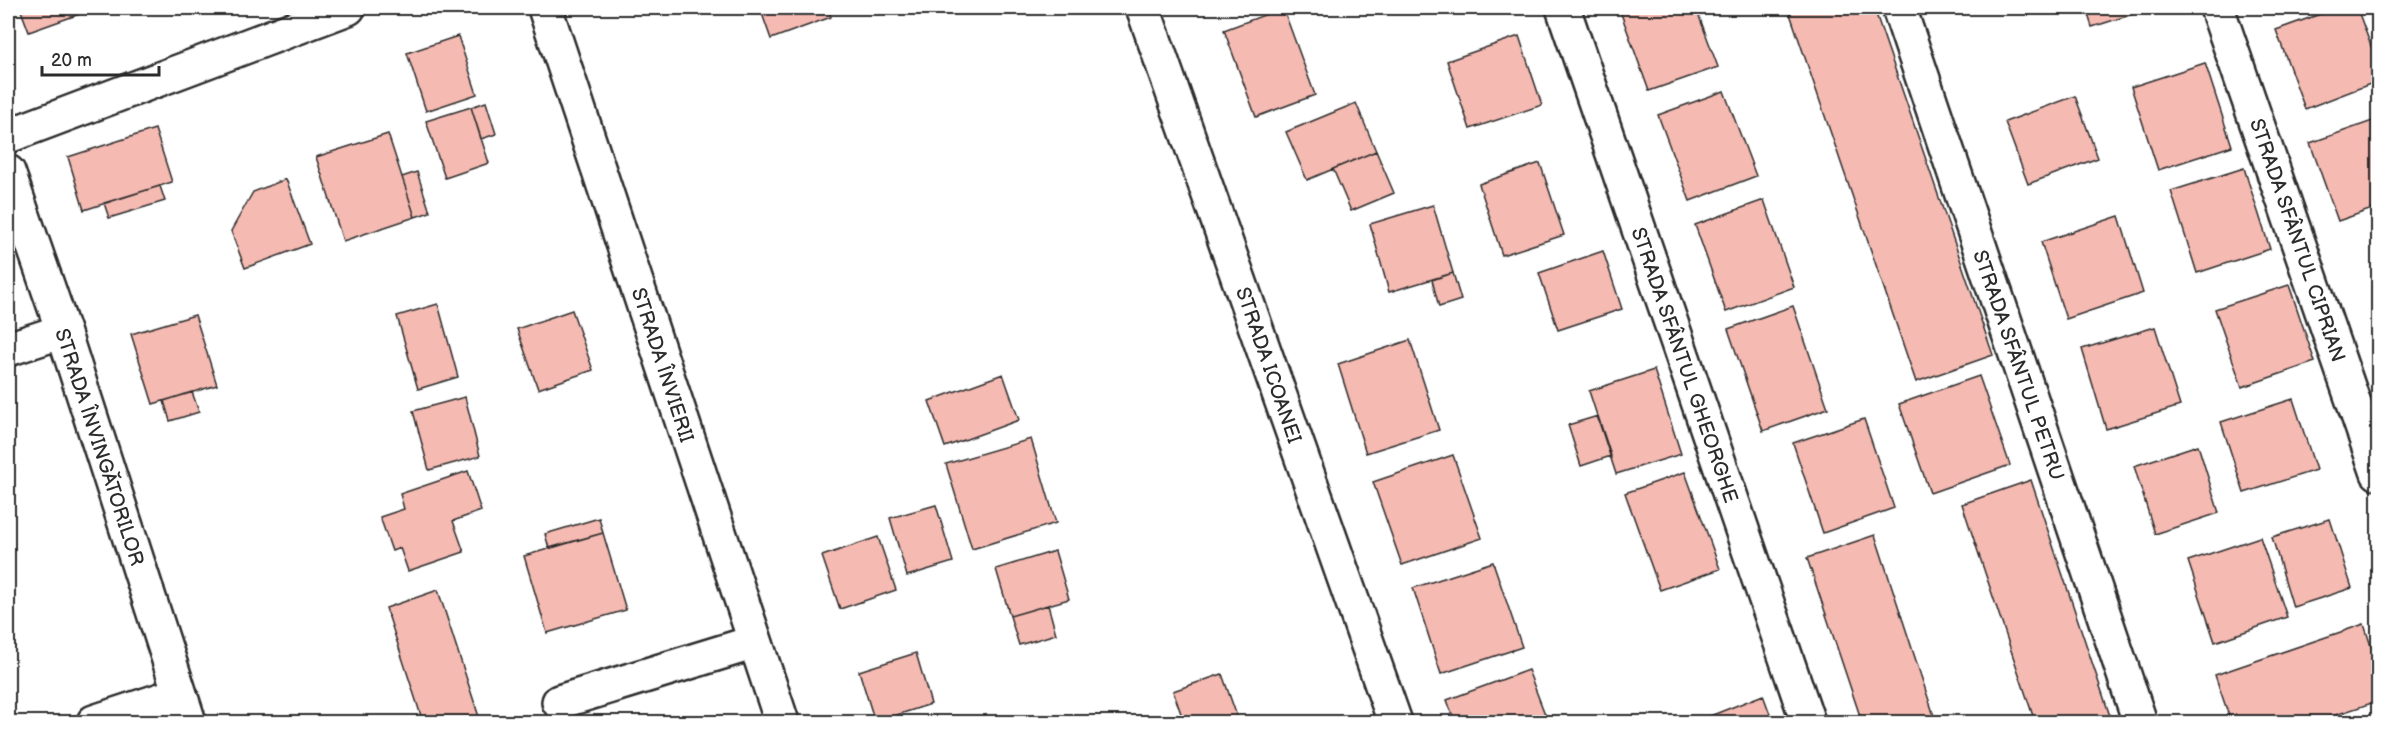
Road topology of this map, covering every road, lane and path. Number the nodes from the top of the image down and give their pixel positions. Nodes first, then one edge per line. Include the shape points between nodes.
1 (348, 8) edge
2 (545, 8) edge
3 (1143, 8) edge
4 (1563, 8) edge
5 (1899, 8) edge
6 (2217, 8) edge
7 (8, 136) edge
8 (8, 172) edge
9 (63, 331) junction
10 (8, 349) edge
11 (2379, 473) edge
12 (754, 642) junction
13 (559, 702) dead end
14 (184, 708) edge
15 (94, 723) edge
16 (782, 723) edge
17 (1395, 723) edge
18 (1808, 723) edge
19 (2140, 723) edge

1 - 7 street
2 - 12 street, STRADA ÎNVIERII
3 - 17 street, STRADA ICOANEI
4 - 18 street, STRADA SFÂNTUL GHEORGHE
5 - 19 street, STRADA SFÂNTUL PETRU
6 - 11 street, STRADA SFÂNTUL CIPRIAN
8 - 9 street, STRADA ÎNVINGĂTORILOR
9 - 10 street
9 - 14 street, STRADA ÎNVINGĂTORILOR
12 - 13 street
12 - 16 street, STRADA ÎNVIERII
14 - 15 street

